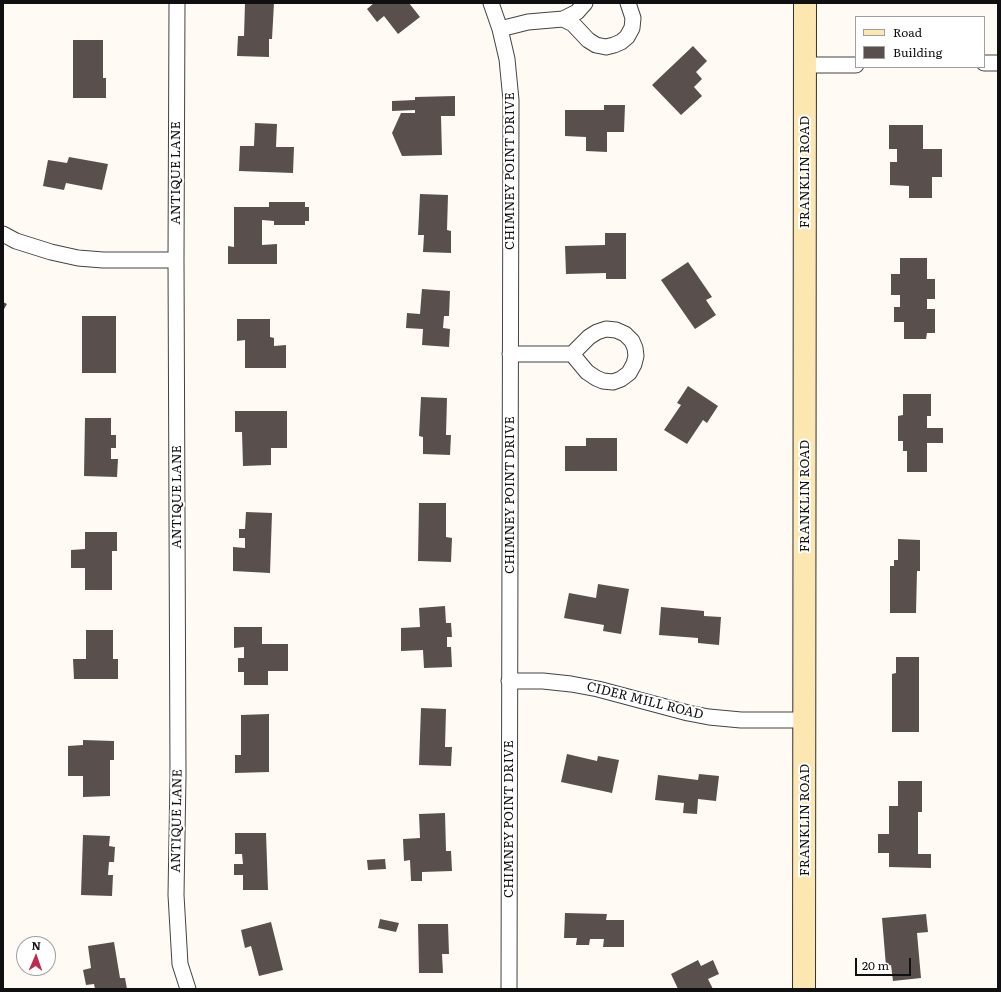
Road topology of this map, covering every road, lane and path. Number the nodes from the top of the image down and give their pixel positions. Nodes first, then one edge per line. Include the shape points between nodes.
1 (177, 3) edge
2 (491, 3) edge
3 (585, 3) edge
4 (628, 3) edge
5 (805, 3) edge
6 (563, 19) junction
7 (500, 29) junction
8 (985, 63) edge
9 (998, 63) edge
10 (805, 65) junction
11 (855, 65) edge
12 (3, 234) edge
13 (176, 260) junction
14 (510, 354) junction
15 (572, 354) dead end
16 (509, 681) junction
17 (805, 720) junction
18 (188, 989) edge
19 (509, 989) edge
20 (804, 989) edge

1 - 13 street, ANTIQUE LANE
2 - 7 street, CHIMNEY POINT DRIVE
3 - 6 street via 577,12
4 - 6 street via 633,18 632,28 621,42 606,47 588,40 573,24
5 - 10 street, FRANKLIN ROAD
6 - 7 street via 528,22
7 - 14 street, CHIMNEY POINT DRIVE via 507,59 511,100
8 - 9 street
10 - 11 street
10 - 17 street, FRANKLIN ROAD
12 - 13 street via 16,241 78,258
13 - 18 street, ANTIQUE LANE via 176,895 180,964
14 - 15 street
14 - 16 street, CHIMNEY POINT DRIVE
16 - 17 street, CIDER MILL ROAD via 571,684 709,717
16 - 19 street, CHIMNEY POINT DRIVE
17 - 20 street, FRANKLIN ROAD

